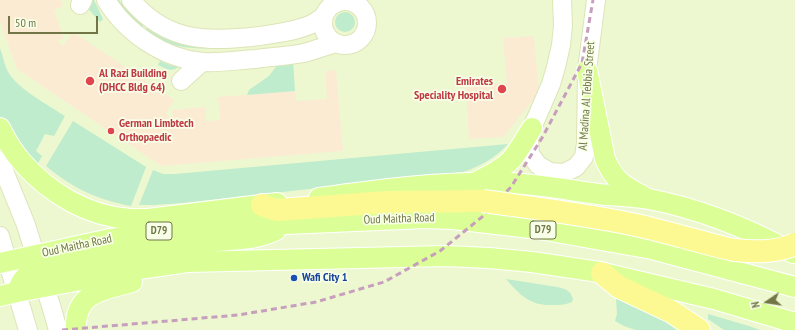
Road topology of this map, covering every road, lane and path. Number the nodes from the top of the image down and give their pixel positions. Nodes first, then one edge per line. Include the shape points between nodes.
1 (106, 0) edge
2 (131, 0) edge
3 (562, 0) edge
4 (596, 0) edge
5 (331, 7) edge
6 (366, 8) edge
7 (336, 43) junction
8 (202, 62) junction
9 (587, 70) junction
10 (181, 80) dead end
11 (0, 128) edge
12 (532, 128) junction
13 (0, 160) edge
14 (479, 192) junction
15 (648, 199) junction
16 (262, 205) joint
17 (0, 236) edge
18 (795, 244) edge
19 (795, 254) edge
20 (4, 262) edge
21 (163, 265) junction
22 (40, 271) junction
23 (602, 273) junction
24 (795, 287) edge
25 (9, 294) edge
26 (795, 323) edge
27 (28, 330) edge
28 (58, 330) edge
29 (76, 330) edge
30 (699, 330) edge

1 - 8 street via 138,36 158,49
2 - 5 street via 152,20 168,30 204,39 231,39 289,31 313,23
3 - 12 street, Al Madina Al Tebbia Street via 561,46 550,84
4 - 9 street, Al Madina Al Tebbia Street
5 - 6 street via 340,1 346,1
5 - 7 street via 323,22 326,35
6 - 7 street via 367,26 360,39 346,45
7 - 8 street via 283,56
8 - 10 street
9 - 12 street, Al Madina Al Tebbia Street via 586,143 584,157 576,167 564,173 557,173 538,166 530,154 529,140
9 - 15 main road via 601,145 610,170 619,182
11 - 16 main road via 21,162 47,187 76,205 93,211 123,218 148,219
12 - 14 main road via 511,160
13 - 22 street via 26,225
14 - 15 main road via 516,184
14 - 16 highway via 278,210
14 - 18 highway, bridge via 558,211 652,228 734,250 763,252
15 - 19 main road via 694,210 746,229
17 - 20 street
20 - 22 main road, Oud Maitha Road / D79
20 - 25 street
21 - 22 main road, Oud Maitha Road / D79 via 139,269
21 - 23 main road, Oud Maitha Road / D79 via 212,261 446,256 532,262
21 - 29 main road via 144,279 102,290 87,298 78,310
22 - 24 main road, Oud Maitha Road / D79 via 110,239 166,230 222,225 425,218 490,222 652,249
22 - 25 main road, Oud Maitha Road / D79
22 - 28 street
23 - 26 main road, Oud Maitha Road / D79 via 714,299
23 - 30 highway via 619,287 672,312
25 - 27 street

